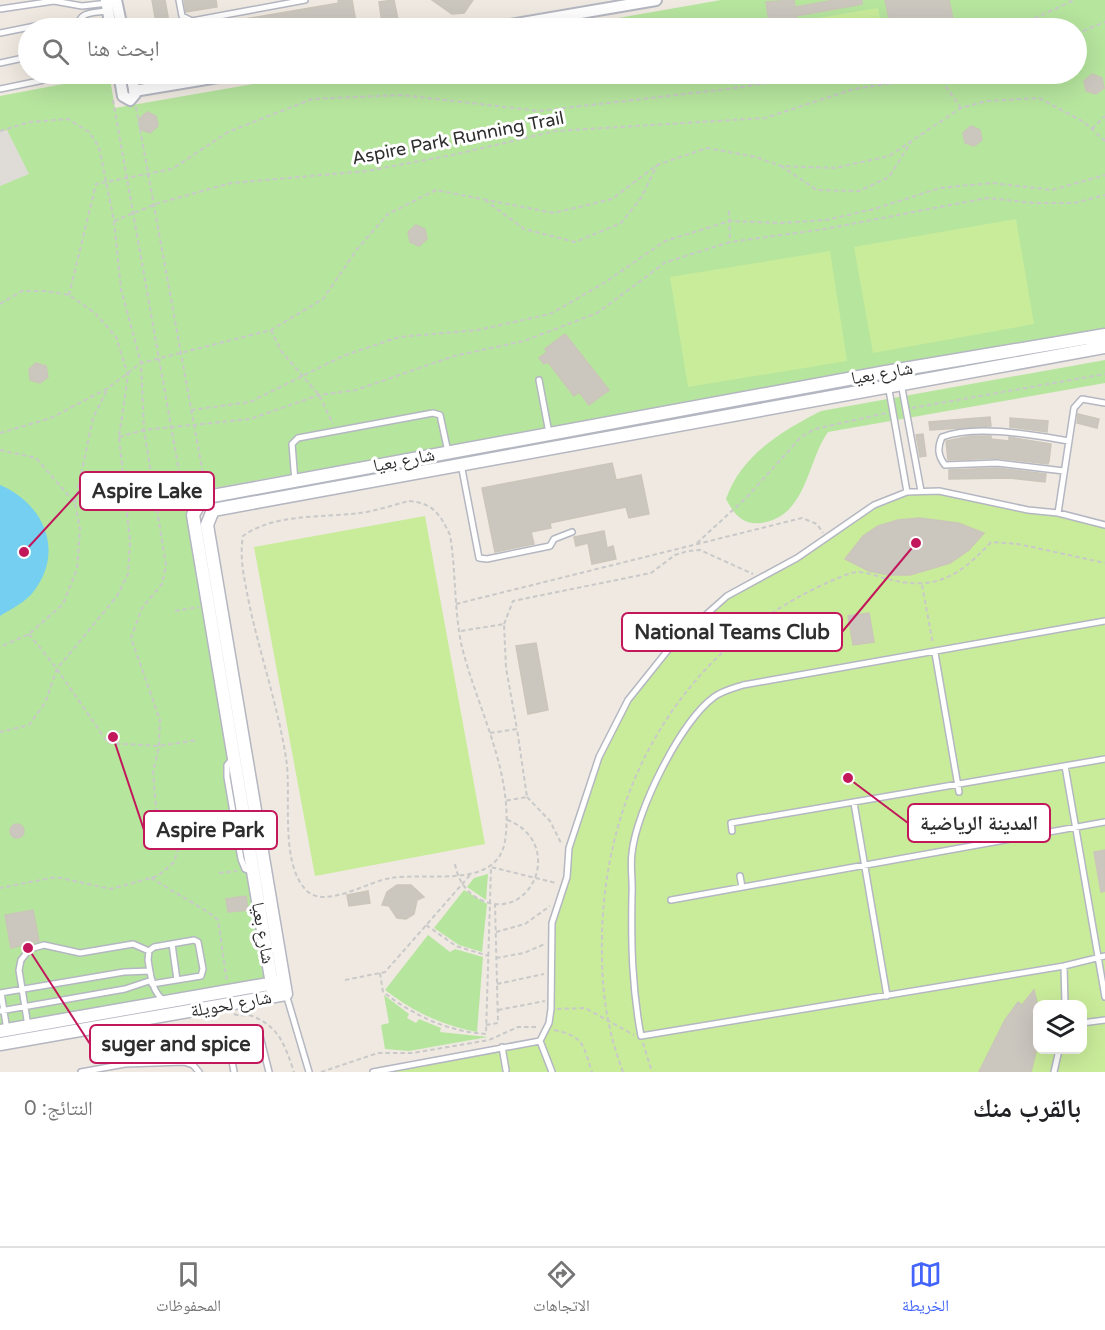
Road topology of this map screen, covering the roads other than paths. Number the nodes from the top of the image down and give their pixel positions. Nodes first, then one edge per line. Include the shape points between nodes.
1 (179, 0) edge
2 (305, 0) edge
3 (656, 0) edge
4 (112, 4) edge
5 (0, 9) edge
6 (80, 18) edge
7 (118, 18) edge
8 (186, 18) edge
9 (208, 18) edge
10 (552, 18) edge
11 (18, 29) edge
12 (0, 33) edge
13 (18, 59) edge
14 (0, 63) edge
15 (24, 84) edge
16 (121, 84) edge
17 (132, 84) edge
18 (185, 84) edge
19 (0, 89) edge
20 (134, 94) junction
21 (1105, 335) edge
22 (1105, 347) edge
23 (1053, 350) junction
24 (892, 371) junction
25 (539, 380) dead end
26 (895, 386) junction
27 (1105, 403) edge
28 (549, 433) junction
29 (1069, 441) junction
30 (551, 446) junction
31 (453, 451) junction
32 (461, 464) junction
33 (1064, 471) junction
34 (295, 487) junction
35 (921, 491) junction
36 (907, 492) junction
37 (1058, 513) junction
38 (1105, 525) edge
39 (572, 532) dead end
40 (1105, 621) edge
41 (935, 653) junction
42 (1105, 759) edge
43 (1065, 766) junction
44 (958, 785) junction
45 (959, 792) dead end
46 (854, 803) junction
47 (1105, 822) edge
48 (1076, 827) junction
49 (732, 831) dead end
50 (968, 838) dead end
51 (969, 847) junction
52 (864, 866) junction
53 (740, 876) dead end
54 (742, 887) junction
55 (671, 900) dead end
56 (172, 944) junction
57 (149, 951) junction
58 (1102, 957) edge
59 (1064, 966) junction
60 (130, 971) junction
61 (150, 971) junction
62 (177, 980) junction
63 (152, 984) junction
64 (134, 985) junction
65 (279, 989) junction
66 (21, 990) junction
67 (0, 993) edge
68 (887, 996) junction
69 (1105, 997) edge
70 (1065, 1000) edge
71 (164, 1002) junction
72 (148, 1005) junction
73 (24, 1006) junction
74 (2, 1010) edge
75 (116, 1017) junction
76 (1105, 1020) edge
77 (1087, 1022) edge
78 (28, 1026) junction
79 (5, 1035) edge
80 (540, 1041) junction
81 (502, 1047) junction
82 (1058, 1054) edge
83 (125, 1064) junction
84 (506, 1070) dead end
85 (89, 1071) edge
86 (81, 1072) edge
87 (199, 1072) edge
88 (234, 1072) edge
89 (269, 1072) edge
90 (309, 1072) edge
91 (373, 1072) edge
92 (552, 1072) edge
93 (1054, 1072) edge

1 - 8 lane via 182,16
2 - 9 lane
3 - 10 street
4 - 5 lane via 82,6 54,1
4 - 6 lane
4 - 7 street
11 - 12 lane
13 - 14 lane
15 - 19 lane
16 - 20 street via 127,100
17 - 20 street
18 - 20 street
21 - 23 street, شارع بعيا
22 - 23 street, شارع بعيا
23 - 24 street, شارع بعيا
23 - 26 street, شارع بعيا
24 - 26 lane
24 - 26 lane
24 - 28 street, شارع بعيا
25 - 28 lane
26 - 30 street, شارع بعيا
26 - 35 lane via 906,409
26 - 36 lane via 893,411
27 - 29 lane via 1082,399 1074,408
28 - 30 street
28 - 31 street, شارع بعيا
29 - 33 lane
29 - 33 lane via 993,432 950,434 942,437 938,446 939,458 945,465 997,463
30 - 32 street, شارع بعيا
31 - 32 street
31 - 34 street, شارع بعيا
31 - 34 lane via 440,415 433,413 298,438 292,444
32 - 34 street, شارع بعيا
32 - 39 lane via 479,558 550,546 554,539
33 - 37 lane
34 - 65 street, شارع بعيا via 213,510 207,519
34 - 65 street, شارع بعيا via 207,497 193,515 249,871
35 - 36 lane
35 - 37 lane via 939,490
36 - 80 lane via 874,505 797,558 728,596 672,645 628,700 599,757 569,848 564,885 552,923 551,1010
37 - 38 lane
40 - 41 lane
41 - 44 lane
41 - 68 lane via 743,685 715,696 686,729 659,775 632,853 632,983 641,1036
42 - 43 lane
43 - 44 lane
43 - 48 lane
44 - 45 lane
44 - 46 lane
46 - 49 lane via 731,823
46 - 52 lane
47 - 48 lane
48 - 51 lane
48 - 58 lane
50 - 51 lane
51 - 52 lane
52 - 54 lane
52 - 68 lane
53 - 54 lane
54 - 55 lane
56 - 57 lane
56 - 62 lane
56 - 62 lane via 197,941 203,969 199,977
57 - 61 lane
57 - 66 lane via 133,944 80,953 44,945 34,947 19,965
58 - 59 lane
58 - 69 lane
59 - 68 lane
59 - 70 lane
60 - 61 lane
60 - 64 lane
60 - 66 lane
61 - 63 lane
62 - 63 lane
63 - 64 lane
63 - 71 lane
63 - 72 lane
64 - 73 lane
65 - 71 street, شارع لحويلة via 228,991
65 - 75 street, شارع لحويلة
65 - 90 lane
66 - 67 lane
66 - 73 lane
67 - 74 lane
71 - 72 street, شارع لحويلة
72 - 75 street, شارع لحويلة
73 - 74 lane
73 - 78 lane
74 - 79 lane
75 - 78 street, شارع لحويلة
75 - 79 street, شارع لحويلة via 22,1040
75 - 83 lane
76 - 77 lane
78 - 79 street, شارع لحويلة
80 - 81 lane
80 - 92 lane
81 - 84 lane
81 - 91 lane
82 - 93 lane
83 - 85 lane
83 - 87 lane via 184,1062
85 - 86 lane
88 - 89 lane via 231,1040 251,1034 260,1036

